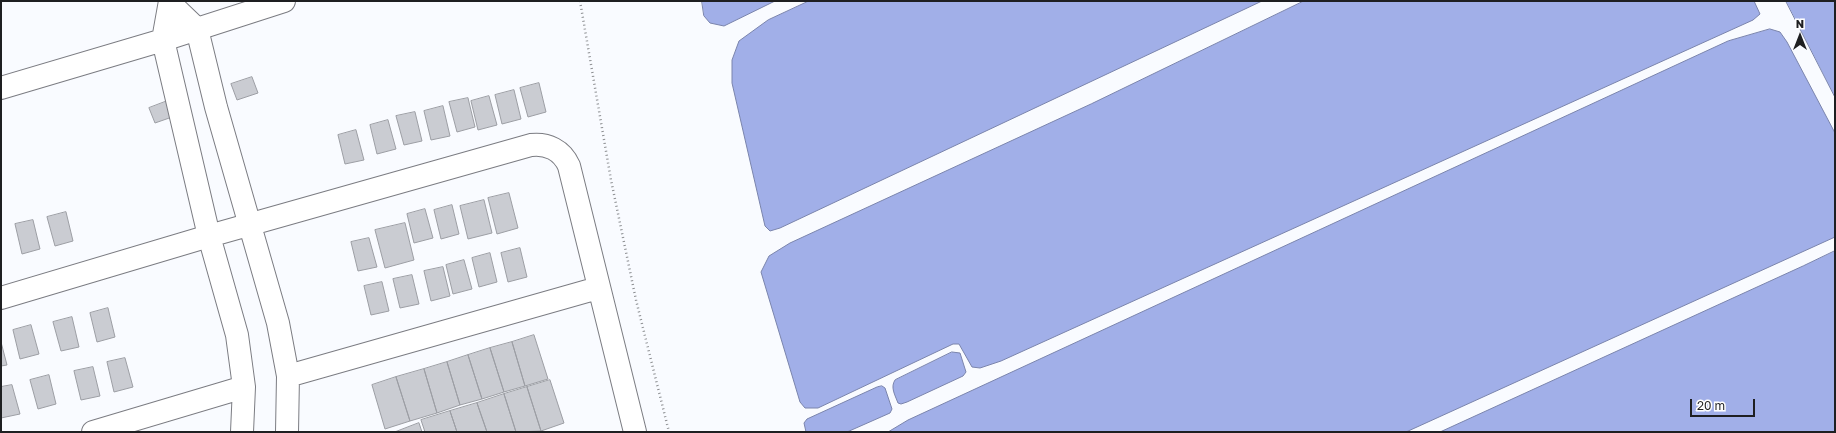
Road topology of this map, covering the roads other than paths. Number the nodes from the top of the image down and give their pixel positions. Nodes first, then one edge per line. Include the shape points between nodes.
1 (284, 1) edge
2 (170, 2) edge
3 (197, 29) junction
4 (164, 40) junction
5 (1, 88) edge
6 (249, 224) junction
7 (209, 236) junction
8 (598, 288) junction
9 (1, 298) edge
10 (288, 376) junction
11 (244, 387) junction
12 (93, 432) edge
13 (242, 432) edge
14 (287, 432) edge
15 (635, 432) edge

1 - 3 street
2 - 3 street
2 - 4 street
3 - 4 street
3 - 6 street
4 - 5 street
4 - 7 street
6 - 7 street
6 - 8 street via 531,145 550,146 569,166
6 - 10 street via 278,323
7 - 9 street
7 - 11 street via 237,335
8 - 10 street
8 - 15 street
10 - 14 street
11 - 12 street
11 - 13 street

